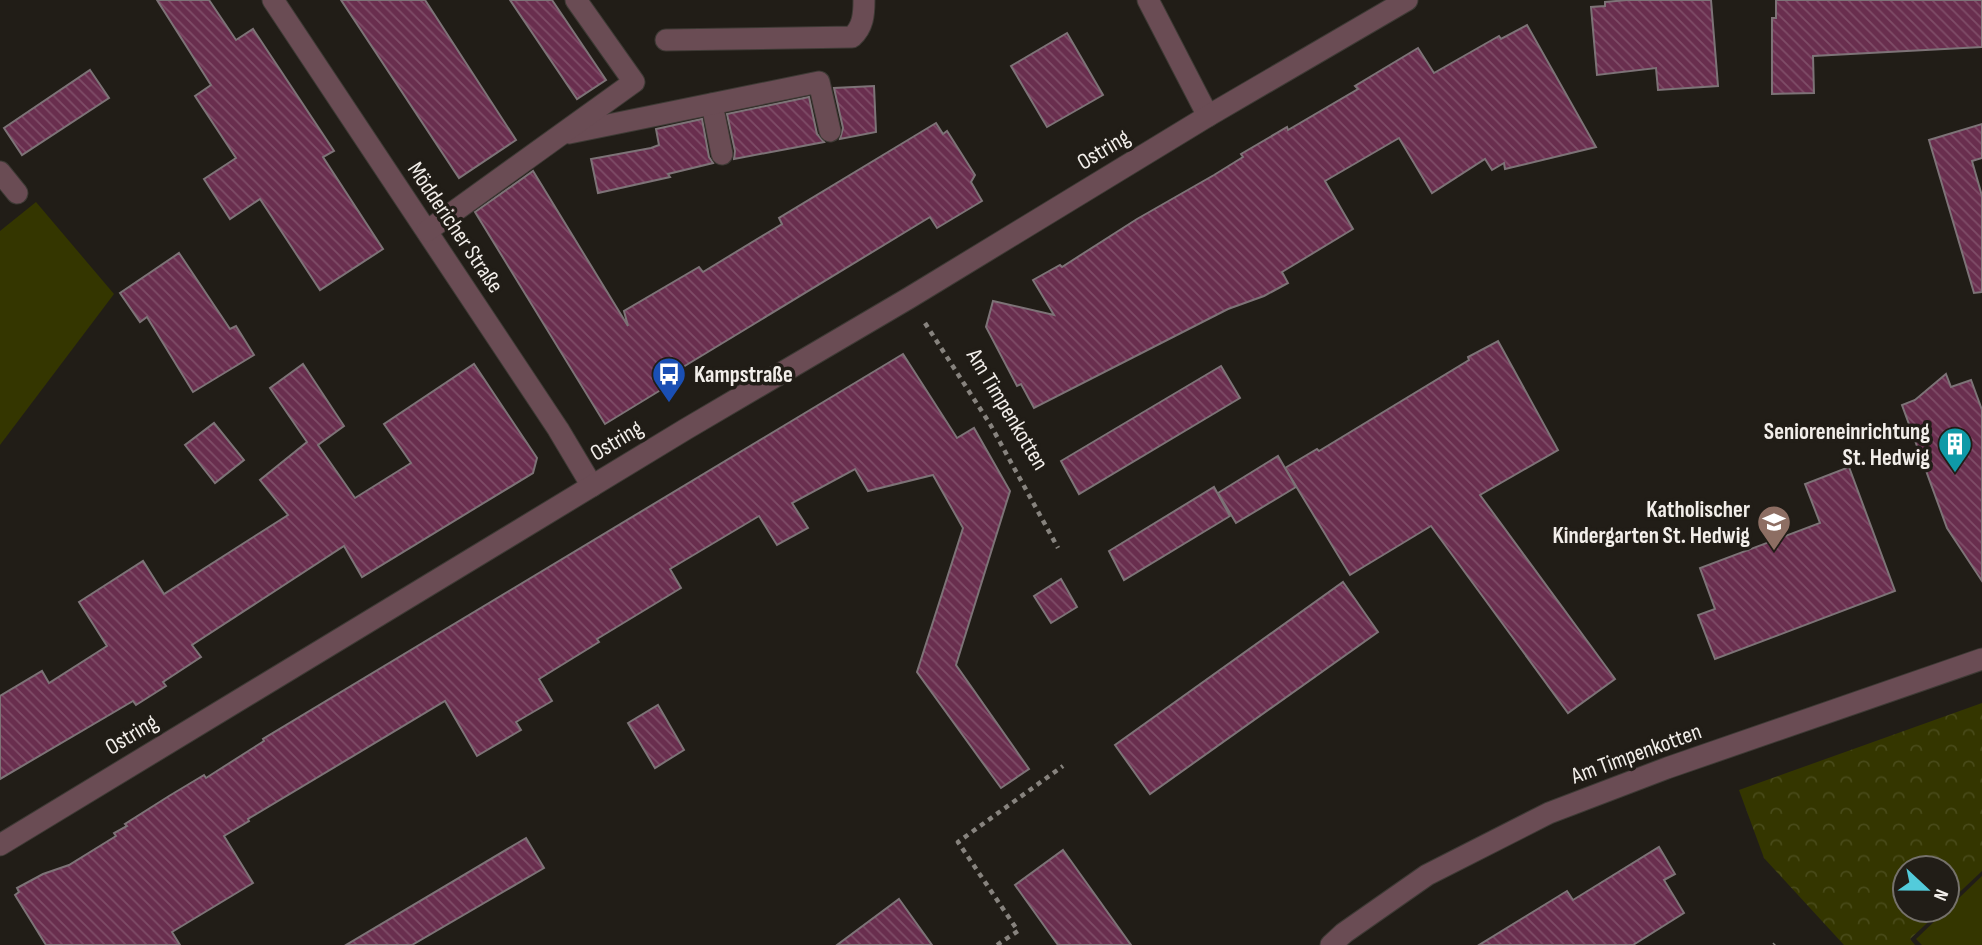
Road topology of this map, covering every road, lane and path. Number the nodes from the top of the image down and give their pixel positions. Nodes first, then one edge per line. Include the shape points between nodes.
1 (273, 0) edge
2 (576, 0) edge
3 (864, 0) edge
4 (1148, 0) edge
5 (1407, 0) edge
6 (666, 40) dead end
7 (712, 104) junction
8 (1208, 116) junction
9 (830, 131) dead end
10 (559, 135) junction
11 (722, 154) dead end
12 (0, 172) edge
13 (17, 193) dead end
14 (427, 231) junction
15 (909, 298) junction
16 (592, 486) junction
17 (1058, 548) dead end
18 (1982, 659) edge
19 (1063, 766) dead end
20 (0, 845) edge
21 (997, 945) edge
22 (1331, 945) edge

1 - 14 street, Möddericher Straße
2 - 10 street via 634,82
3 - 6 street via 862,22 852,37
4 - 8 street
5 - 8 street, Ostring
7 - 9 street via 819,82
7 - 10 street
7 - 11 street
8 - 15 street, Ostring
10 - 14 street
12 - 13 street
14 - 16 street, Möddericher Straße
15 - 16 street, Ostring
15 - 17 path, Am Timpenkotten via 990,424
16 - 20 street, Ostring
18 - 22 street, Am Timpenkotten via 1549,813 1427,875
19 - 21 path via 958,842 1018,931

